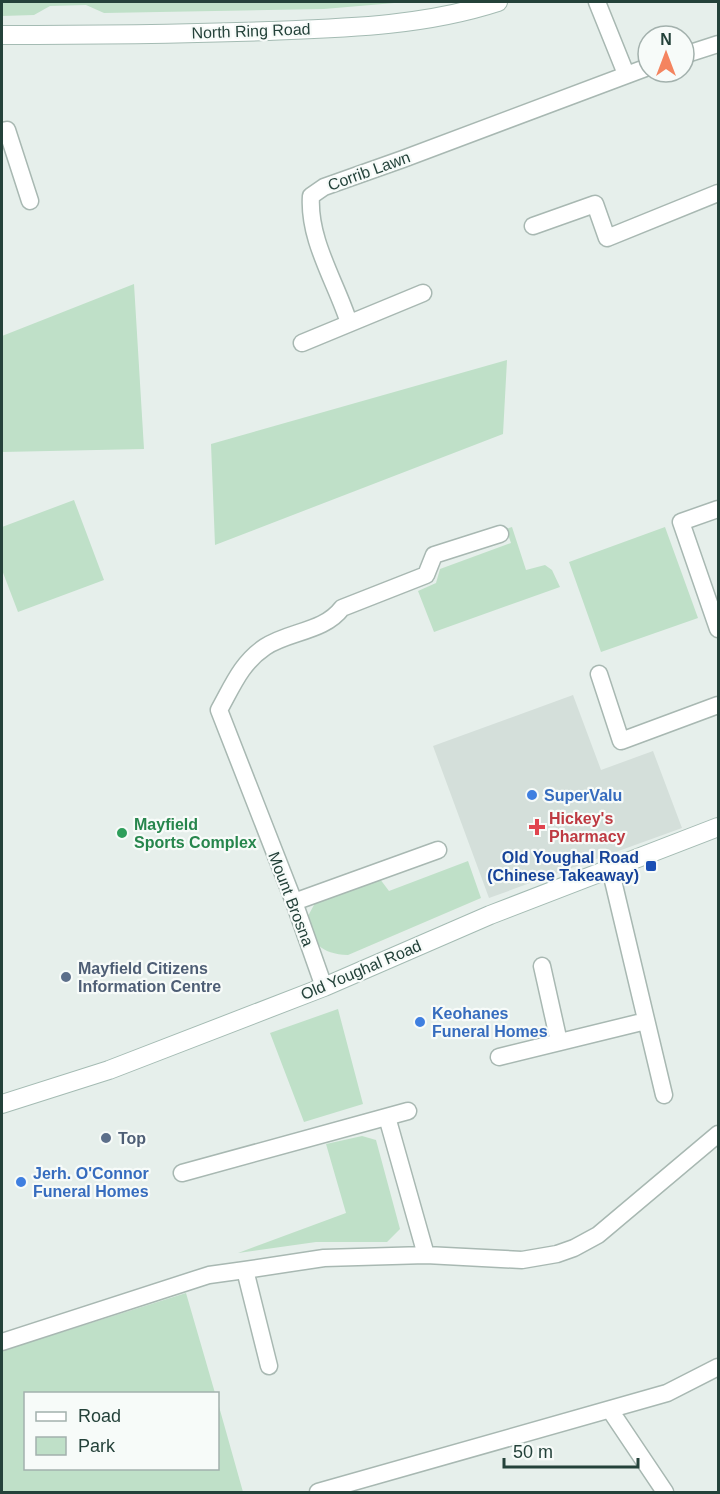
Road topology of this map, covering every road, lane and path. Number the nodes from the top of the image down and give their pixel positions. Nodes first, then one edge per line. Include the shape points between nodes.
1 (498, 2) edge
2 (597, 2) edge
3 (2, 36) edge
4 (718, 44) edge
5 (696, 51) edge
6 (636, 71) edge
7 (626, 75) junction
8 (2, 131) edge
9 (718, 194) edge
10 (30, 201) dead end
11 (533, 226) dead end
12 (423, 293) dead end
13 (349, 323) junction
14 (302, 343) dead end
15 (718, 508) edge
16 (500, 534) dead end
17 (718, 629) edge
18 (599, 674) dead end
19 (718, 705) edge
20 (718, 827) edge
21 (438, 850) dead end
22 (610, 868) junction
23 (294, 902) junction
24 (542, 966) dead end
25 (324, 987) junction
26 (646, 1021) junction
27 (559, 1042) junction
28 (499, 1057) dead end
29 (664, 1095) dead end
30 (2, 1104) edge
31 (408, 1111) dead end
32 (387, 1117) junction
33 (718, 1134) edge
34 (182, 1173) dead end
35 (426, 1255) junction
36 (246, 1269) junction
37 (2, 1342) edge
38 (269, 1366) dead end
39 (718, 1367) edge
40 (610, 1410) junction
41 (318, 1492) edge
42 (664, 1492) edge

1 - 3 street, North Ring Road via 443,16 376,26
2 - 7 street
4 - 5 street
6 - 7 street
7 - 13 street, Corrib Lawn via 324,187 311,196 310,213 324,260
8 - 10 street via 7,130
9 - 11 street via 607,238 595,204
12 - 13 street
13 - 14 street
15 - 17 street via 681,522
16 - 23 street, Mount Brosna via 434,555 426,575 342,608 334,618 266,646 243,666 219,710
18 - 19 street via 621,741
20 - 22 street, Old Youghal Road
21 - 23 street
22 - 25 street, Old Youghal Road
22 - 26 street
23 - 25 street, Mount Brosna
24 - 27 street
25 - 30 street, Old Youghal Road via 109,1070
26 - 27 street
26 - 29 street
27 - 28 street
31 - 32 street
32 - 34 street
32 - 35 street
33 - 35 street via 598,1235 574,1248 522,1260
35 - 36 street via 324,1258
36 - 37 street via 209,1275
36 - 38 street
39 - 40 street via 667,1393
40 - 41 street
40 - 42 street

